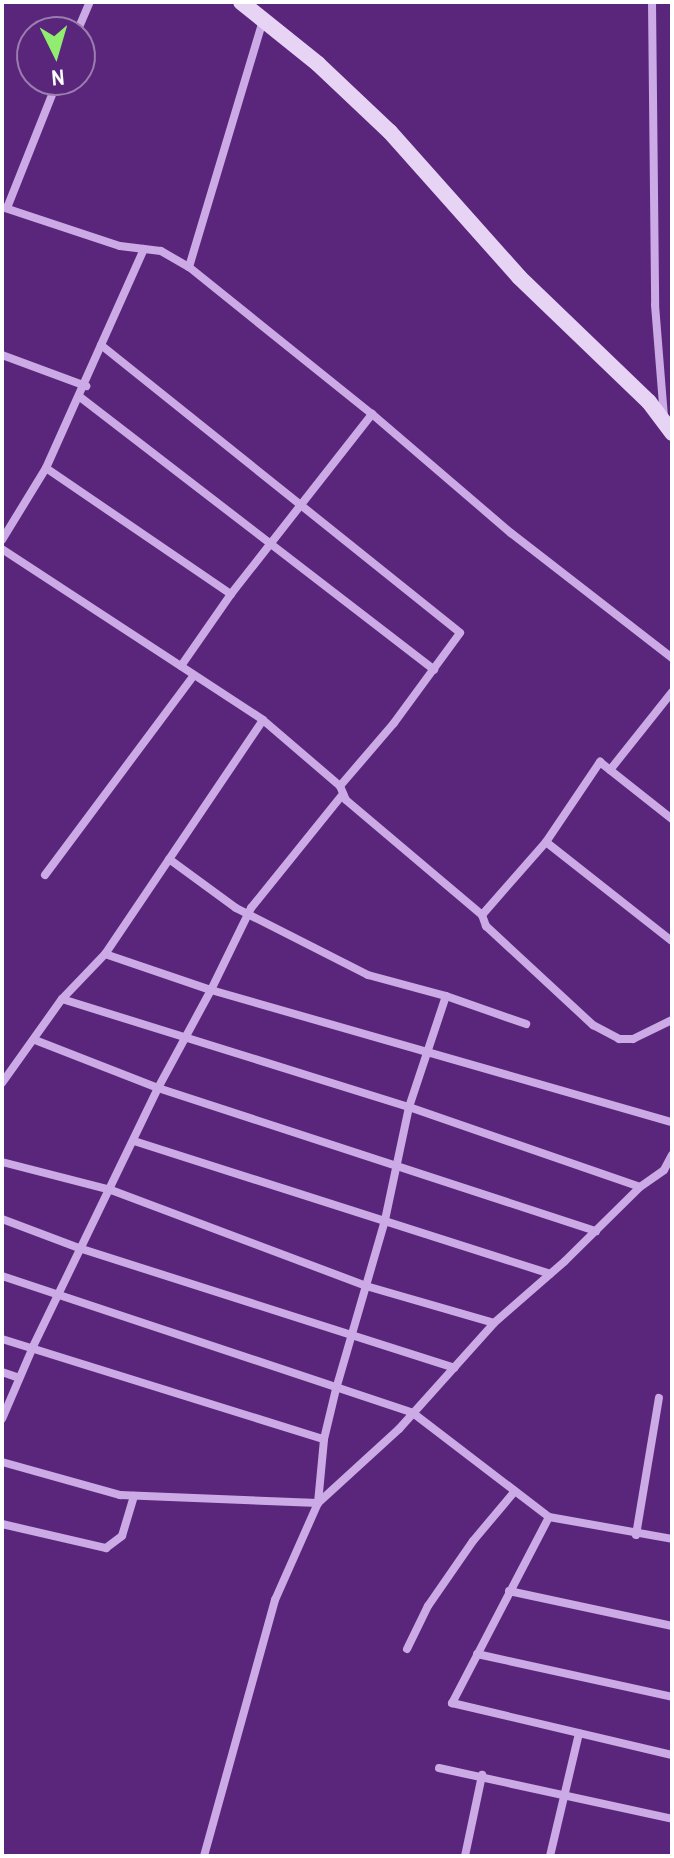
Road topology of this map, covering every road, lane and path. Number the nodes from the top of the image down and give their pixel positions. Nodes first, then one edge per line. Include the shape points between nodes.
1 (241, 2) edge
2 (652, 2) edge
3 (263, 21) junction
4 (51, 96) edge
5 (5, 208) edge
6 (144, 249) junction
7 (189, 267) junction
8 (101, 345) junction
9 (2, 355) edge
10 (86, 386) junction
11 (80, 397) junction
12 (372, 414) junction
13 (668, 427) edge
14 (46, 468) junction
15 (299, 507) junction
16 (2, 540) edge
17 (269, 546) junction
18 (2, 549) edge
19 (231, 594) junction
20 (672, 658) edge
21 (181, 666) junction
22 (434, 670) junction
23 (194, 675) junction
24 (672, 692) edge
25 (263, 720) junction
26 (610, 770) junction
27 (342, 790) junction
28 (672, 819) edge
29 (546, 842) junction
30 (169, 859) junction
31 (45, 875) dead end
32 (248, 914) junction
33 (482, 915) junction
34 (672, 941) edge
35 (105, 954) junction
36 (211, 990) junction
37 (446, 996) junction
38 (62, 999) junction
39 (672, 1020) edge
40 (526, 1024) dead end
41 (183, 1039) junction
42 (35, 1040) junction
43 (429, 1052) junction
44 (2, 1083) edge
45 (158, 1088) junction
46 (409, 1107) junction
47 (672, 1122) edge
48 (134, 1141) junction
49 (672, 1155) edge
50 (2, 1162) edge
51 (395, 1164) junction
52 (640, 1187) junction
53 (110, 1192) junction
54 (2, 1219) edge
55 (385, 1220) junction
56 (596, 1231) junction
57 (82, 1249) junction
58 (550, 1274) junction
59 (2, 1276) edge
60 (366, 1286) junction
61 (59, 1296) junction
62 (494, 1323) junction
63 (354, 1334) junction
64 (2, 1339) edge
65 (33, 1347) junction
66 (454, 1368) junction
67 (2, 1372) edge
68 (19, 1378) junction
69 (336, 1389) junction
70 (659, 1398) dead end
71 (413, 1413) junction
72 (2, 1419) edge
73 (324, 1439) junction
74 (2, 1462) edge
75 (515, 1491) junction
76 (134, 1496) junction
77 (318, 1503) junction
78 (549, 1517) junction
79 (2, 1524) edge
80 (636, 1535) junction
81 (672, 1539) edge
82 (509, 1591) junction
83 (672, 1626) edge
84 (407, 1649) dead end
85 (477, 1654) junction
86 (672, 1697) edge
87 (579, 1733) junction
88 (672, 1755) edge
89 (439, 1768) dead end
90 (482, 1775) junction
91 (565, 1794) junction
92 (672, 1819) edge
93 (552, 1855) edge
94 (204, 1856) edge
95 (465, 1856) edge

1 - 3 main road
2 - 13 street via 655,305
3 - 7 street
3 - 13 main road via 390,132 519,277
4 - 5 street
5 - 6 street
6 - 7 street via 161,251
6 - 8 street
7 - 12 street
8 - 10 street
8 - 15 street
9 - 10 street
10 - 11 street
11 - 14 street
11 - 17 street
12 - 15 street
12 - 20 street via 511,533
14 - 16 street
14 - 19 street
15 - 17 street
15 - 22 street via 460,633
17 - 19 street
17 - 22 street
18 - 21 street
19 - 21 street
21 - 23 street
22 - 27 street
23 - 25 street
23 - 31 street
24 - 26 street
25 - 27 street
25 - 30 street
26 - 28 street
26 - 29 street via 600,762
27 - 32 street
27 - 33 street
29 - 33 street
29 - 34 street
30 - 32 street
30 - 35 street
32 - 36 street
32 - 37 street via 368,975
33 - 39 street via 486,926 593,1025 619,1039 633,1039
35 - 36 street
35 - 38 street
36 - 41 street
36 - 43 street
37 - 40 street
37 - 43 street
38 - 41 street
38 - 42 street
41 - 45 street
41 - 46 street
42 - 44 street
42 - 45 street
43 - 46 street
43 - 47 street
45 - 48 street
45 - 51 street
46 - 51 street
46 - 52 street
48 - 53 street
48 - 55 street
49 - 52 street via 664,1170
50 - 53 street
51 - 55 street
51 - 56 street
52 - 56 street
53 - 57 street
53 - 60 street
54 - 57 street
55 - 58 street
55 - 60 street
56 - 58 street
57 - 61 street
57 - 63 street
58 - 62 street
59 - 61 street
60 - 62 street
60 - 63 street
61 - 65 street
61 - 69 street
62 - 66 street
63 - 66 street
63 - 69 street
64 - 65 street
65 - 68 street
65 - 73 street
66 - 71 street
67 - 68 street
68 - 72 street
69 - 71 street
69 - 73 street
70 - 80 street
71 - 75 street
71 - 77 street
73 - 77 street
74 - 76 street
75 - 78 street
75 - 84 street via 428,1606
76 - 77 street
76 - 79 street via 122,1536 106,1548
77 - 94 street via 275,1600
78 - 80 street
78 - 82 street
80 - 81 street
82 - 83 street
82 - 85 street
85 - 86 street
85 - 87 street via 452,1703
87 - 88 street
87 - 91 street
89 - 90 street
90 - 91 street
90 - 95 street
91 - 92 street
91 - 93 street

